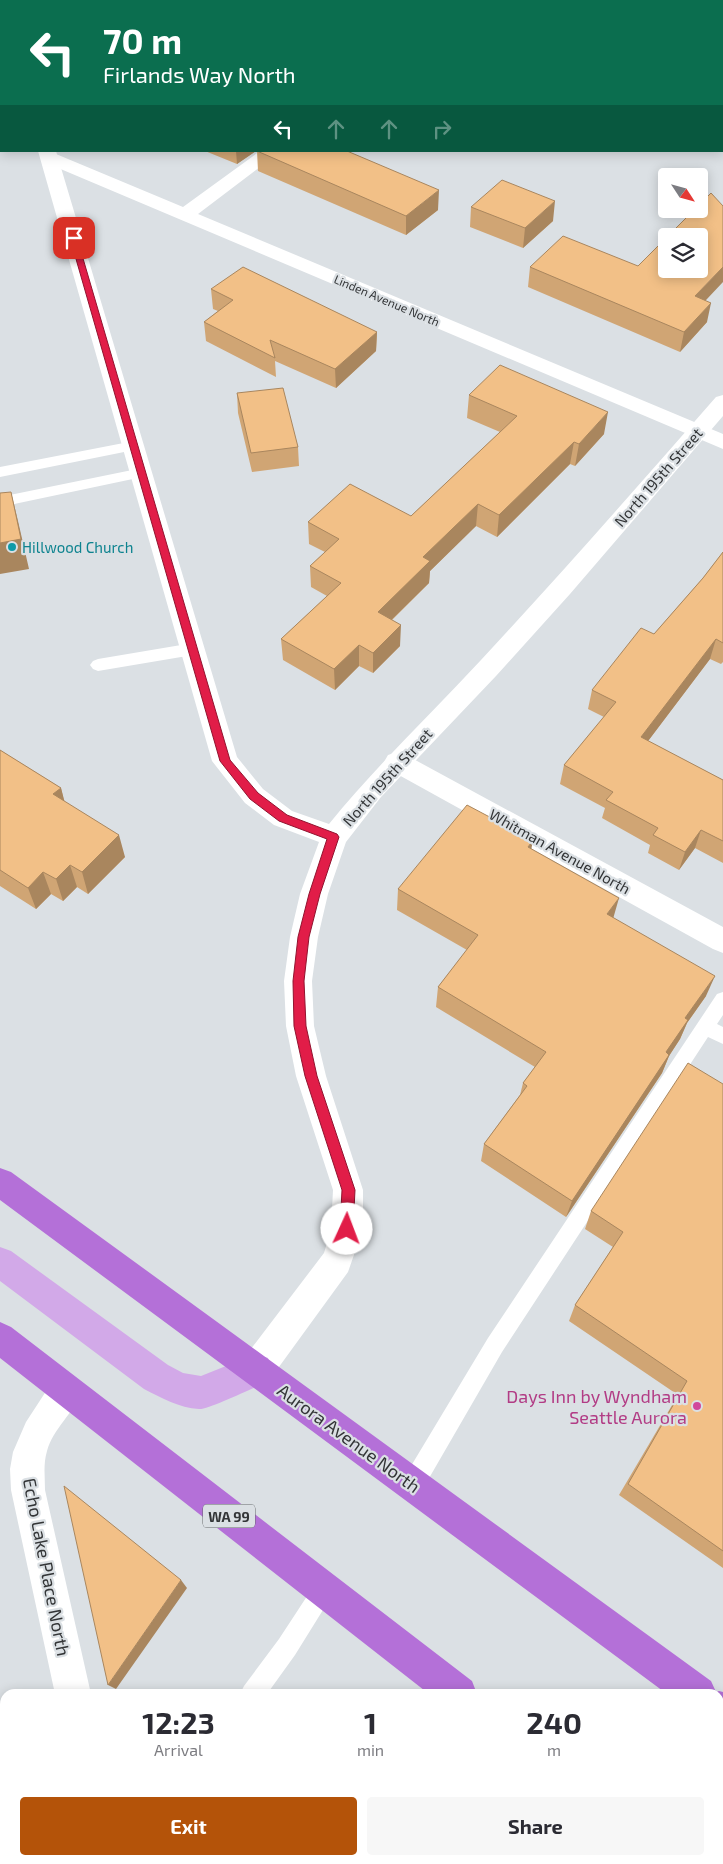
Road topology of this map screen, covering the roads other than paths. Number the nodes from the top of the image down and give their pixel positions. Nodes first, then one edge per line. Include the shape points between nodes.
1 (271, 152) edge
2 (49, 155) edge
3 (184, 215) junction
4 (723, 402) edge
5 (697, 431) junction
6 (723, 442) edge
7 (134, 446) junction
8 (0, 472) edge
9 (142, 473) junction
10 (0, 502) edge
11 (193, 649) junction
12 (98, 664) dead end
13 (398, 762) junction
14 (334, 837) junction
15 (723, 940) edge
16 (723, 1000) edge
17 (715, 1031) edge
18 (0, 1182) edge
19 (0, 1262) edge
20 (0, 1338) edge
21 (256, 1370) junction
22 (66, 1390) junction
23 (413, 1484) junction
24 (325, 1589) junction
25 (72, 1689) edge
26 (255, 1689) edge
27 (453, 1689) edge
28 (691, 1689) edge

1 - 3 street
2 - 3 street, Linden Avenue North
2 - 7 street
3 - 5 street, Linden Avenue North
4 - 5 street, North 195th Street
5 - 6 street, Linden Avenue North
5 - 13 street, North 195th Street via 562,588
7 - 8 lane
7 - 9 street
9 - 10 lane
9 - 11 street
11 - 12 lane
11 - 14 street via 225,761 254,796 283,818
13 - 14 street, North 195th Street
13 - 15 street, Whitman Avenue North
14 - 21 street, North 195th Street via 314,894 298,981 300,1017 311,1076 348,1190 347,1229 338,1261
16 - 17 lane
17 - 23 lane via 505,1329
18 - 21 highway, Aurora Avenue North
19 - 21 main road via 156,1378 178,1389 201,1393
20 - 22 highway, WA 99
21 - 23 highway, Aurora Avenue North
22 - 24 highway, WA 99
22 - 25 street, Echo Lake Place North via 41,1426 28,1462 28,1490
23 - 28 highway, Aurora Avenue North
24 - 26 lane
24 - 27 highway, WA 99

